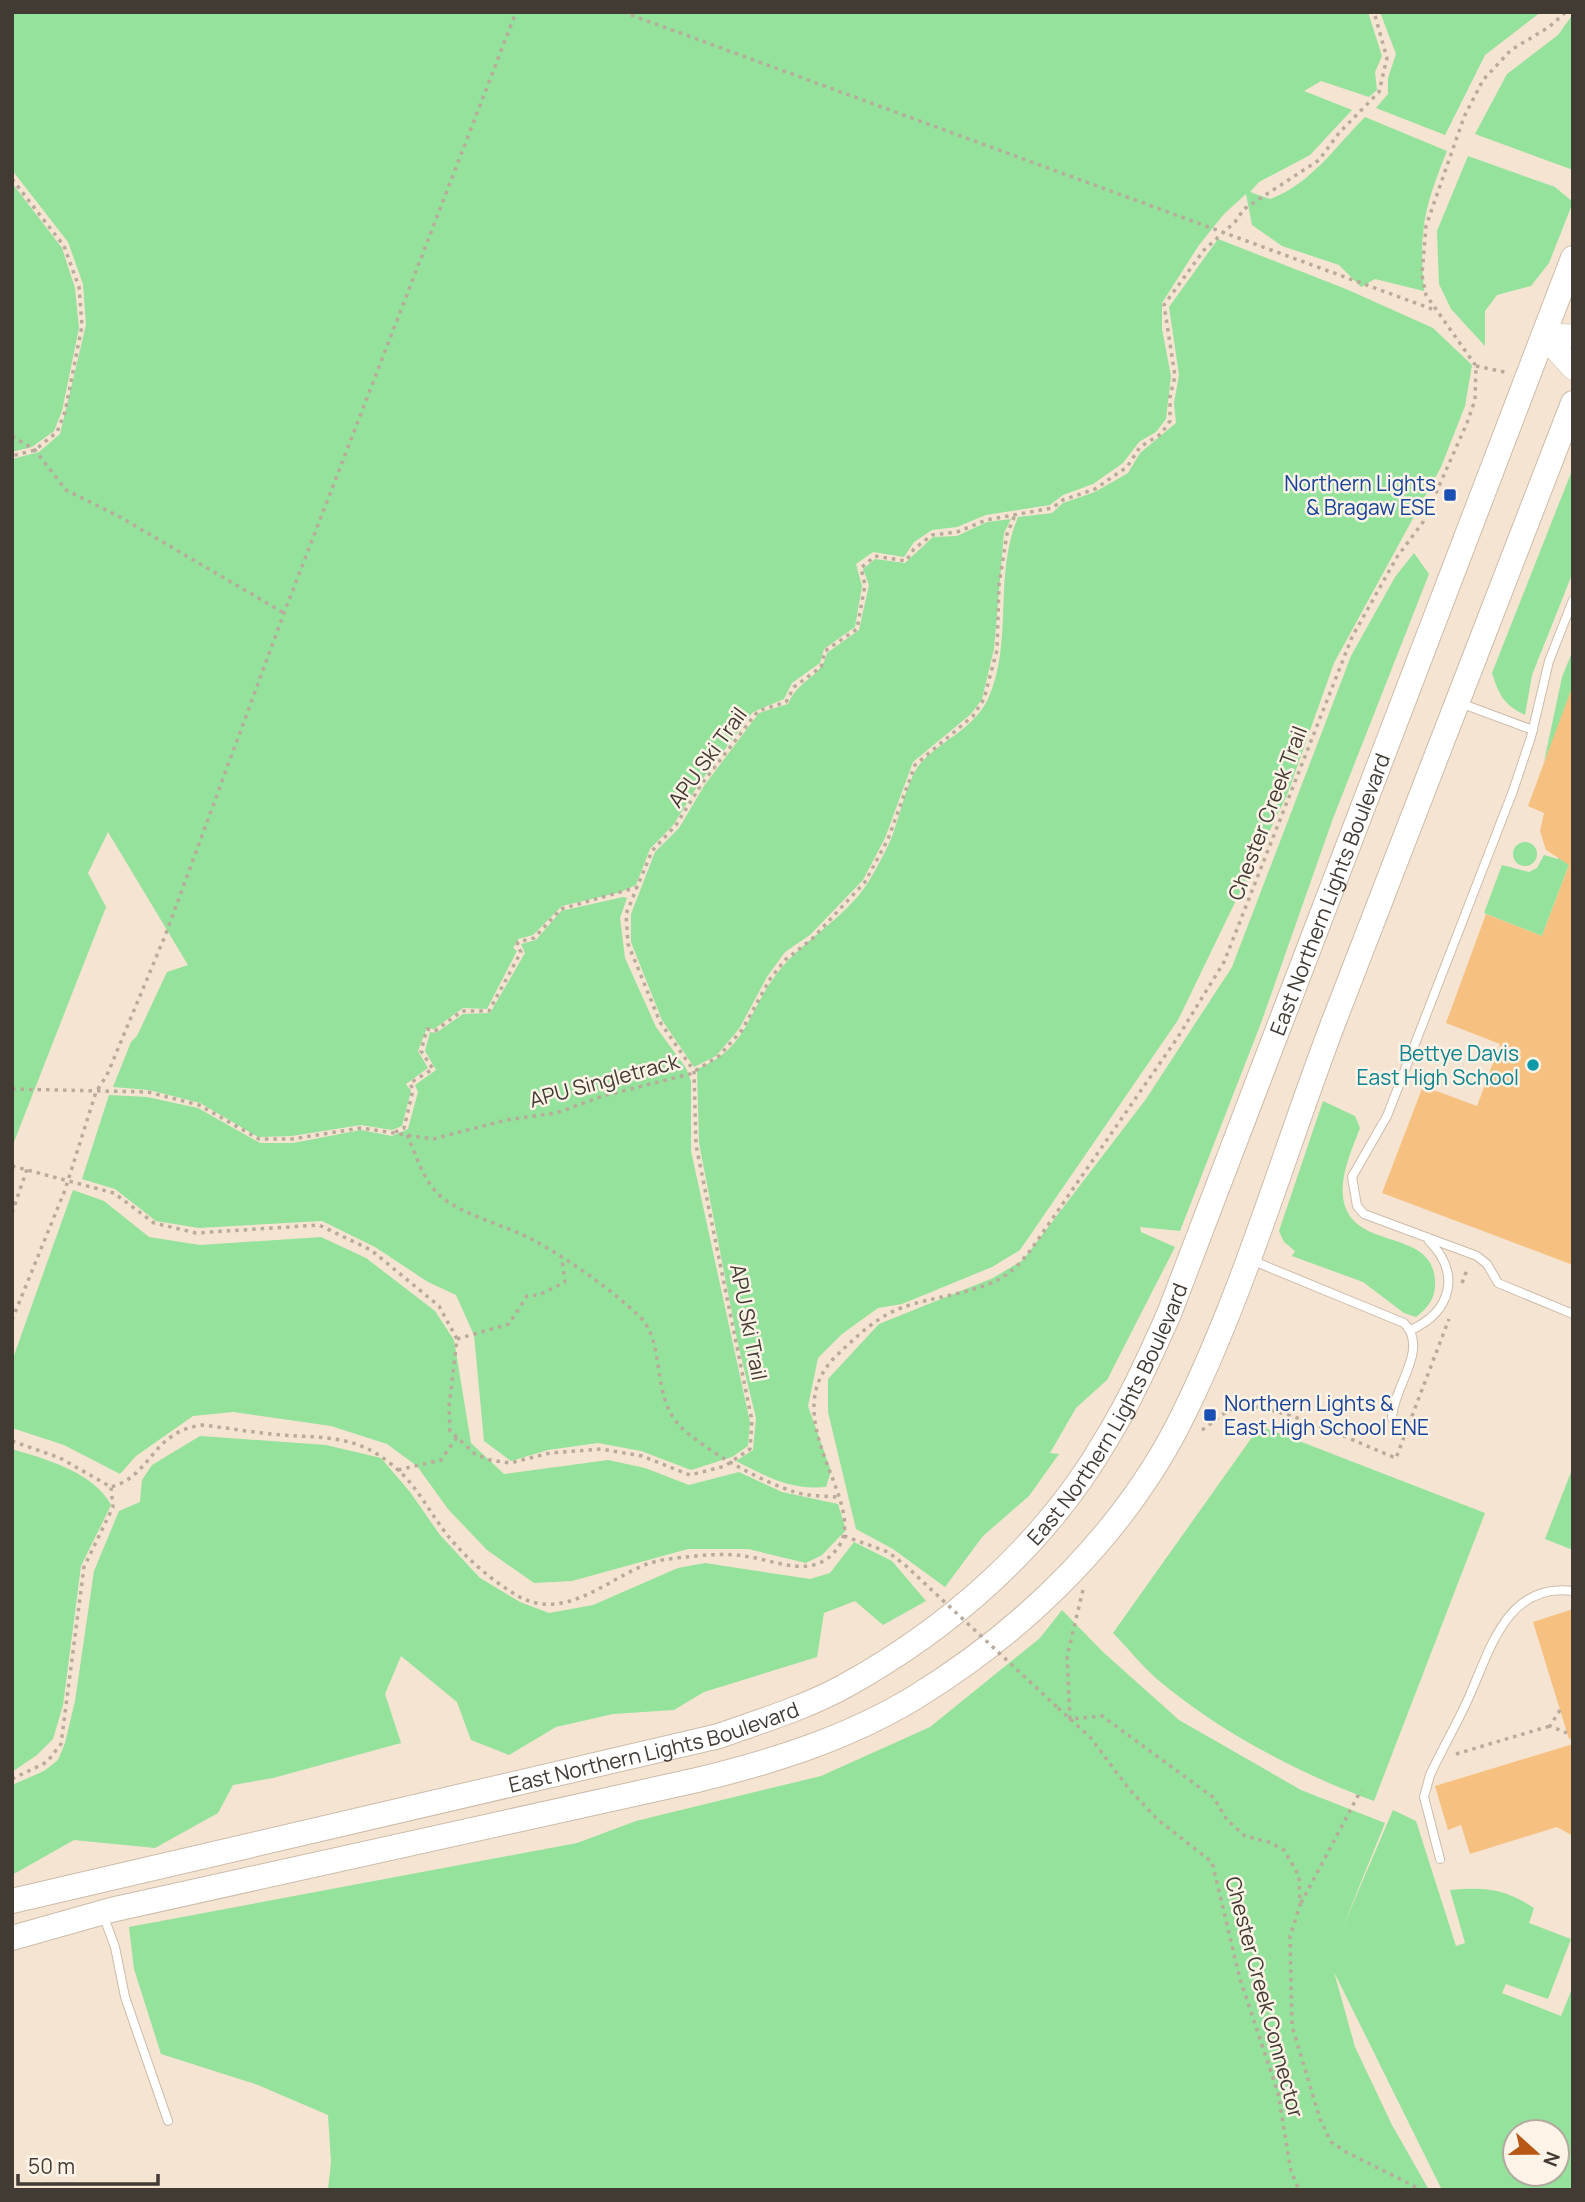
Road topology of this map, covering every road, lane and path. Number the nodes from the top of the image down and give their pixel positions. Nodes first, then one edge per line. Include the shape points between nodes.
1 (516, 12) edge
2 (623, 12) edge
3 (1374, 12) edge
4 (1566, 12) edge
5 (12, 179) edge
6 (1222, 231) junction
7 (1573, 258) edge
8 (1434, 310) junction
9 (1543, 335) junction
10 (1573, 336) edge
11 (1476, 366) junction
12 (1573, 368) edge
13 (1508, 373) dead end
14 (1573, 403) edge
15 (12, 436) edge
16 (35, 450) junction
17 (12, 456) edge
18 (1015, 514) junction
19 (1573, 600) edge
20 (284, 613) junction
21 (1457, 702) junction
22 (1533, 730) junction
23 (638, 887) junction
24 (694, 1071) junction
25 (12, 1089) edge
26 (96, 1092) junction
27 (393, 1133) junction
28 (407, 1135) junction
29 (12, 1166) edge
30 (27, 1169) junction
31 (69, 1179) junction
32 (12, 1213) edge
33 (1426, 1238) junction
34 (562, 1259) junction
35 (1248, 1259) junction
36 (1470, 1262) dead end
37 (1461, 1287) dead end
38 (1452, 1311) dead end
39 (1573, 1314) edge
40 (12, 1320) edge
41 (1411, 1330) junction
42 (457, 1339) junction
43 (1392, 1419) dead end
44 (1202, 1430) dead end
45 (457, 1437) junction
46 (12, 1441) edge
47 (732, 1461) junction
48 (398, 1470) junction
49 (111, 1486) junction
50 (837, 1497) junction
51 (844, 1536) junction
52 (1082, 1578) dead end
53 (1573, 1591) edge
54 (1560, 1710) dead end
55 (1070, 1719) junction
56 (1550, 1726) junction
57 (1567, 1733) dead end
58 (1437, 1759) junction
59 (12, 1779) edge
60 (1361, 1790) dead end
61 (1440, 1859) dead end
62 (12, 1901) edge
63 (1300, 1905) junction
64 (102, 1913) junction
65 (12, 1938) edge
66 (168, 2121) dead end
67 (1299, 2190) edge
68 (1422, 2190) edge

1 - 20 path
2 - 6 path
3 - 6 path via 1387,58 1379,92 1319,160 1253,202
4 - 8 path via 1496,63 1464,117 1426,226 1422,275
5 - 16 path via 64,246 79,287 82,326 65,412 57,432
6 - 8 path
6 - 18 path via 1164,305 1174,376 1171,421 1161,434 1140,447 1127,467 1095,489 1052,508
7 - 9 main road, East Northern Lights Boulevard
8 - 11 path
9 - 10 main road
9 - 12 main road
9 - 62 main road, East Northern Lights Boulevard via 1169,1314 1107,1439 1072,1492 1028,1544 947,1618 893,1657 786,1713 719,1736
11 - 13 path
11 - 50 path, Chester Creek Trail via 1475,400 1467,423 1423,522 1383,580 1352,637 1234,940 1210,988 1030,1251 1010,1273 899,1308 833,1358 819,1386 815,1433
14 - 21 main road, East Northern Lights Boulevard
15 - 16 path
16 - 17 path
16 - 20 path via 66,490
18 - 23 path, APU Ski Trail via 932,535 906,561 875,556 861,568 865,585 857,629 825,651 821,667 794,687 786,702 758,711 652,851
18 - 24 path, APU Singletrack via 1007,534 999,586 997,650 985,699 973,716 915,765 888,839 865,882 812,939 785,960 742,1030 719,1056
19 - 22 lane via 1549,661
20 - 26 path via 165,936
21 - 22 lane
21 - 35 main road, East Northern Lights Boulevard
22 - 33 lane via 1387,1116 1352,1177 1355,1200 1364,1214
23 - 24 path, APU Ski Trail via 626,914 628,944 660,1022
23 - 27 path via 561,909 534,938 519,942 521,951 489,1011 462,1011 435,1031 427,1029 421,1051 433,1069 410,1083 413,1090 404,1128
24 - 28 path, APU Singletrack via 556,1113 433,1139
24 - 47 path, APU Ski Trail via 696,1145 752,1420 750,1449
25 - 26 path, APU Singletrack
26 - 27 path, APU Singletrack via 148,1092 199,1105 259,1139 292,1139 361,1128
26 - 31 path
27 - 28 path, APU Singletrack
28 - 34 path via 425,1178 444,1199
29 - 30 path
30 - 31 path
30 - 32 path
31 - 40 path
31 - 42 path via 114,1193 154,1223 196,1233 319,1225 372,1250 439,1306
33 - 39 lane via 1477,1256 1488,1264 1498,1283
33 - 41 lane via 1441,1253 1449,1277 1437,1311
34 - 42 path via 565,1282 527,1296 509,1324
34 - 47 path via 641,1317 651,1333 658,1381 668,1409 681,1427
35 - 41 lane via 1404,1323
35 - 64 main road, East Northern Lights Boulevard via 1186,1410 1118,1519 1036,1606 996,1641 912,1699 843,1733 745,1768
36 - 37 path
38 - 44 path via 1396,1458 1273,1411 1247,1406 1234,1408
41 - 43 lane via 1413,1353
42 - 45 path via 449,1407 450,1431
45 - 47 path via 475,1454 510,1464 550,1453 601,1449 642,1456 690,1475
45 - 48 path via 440,1460
46 - 49 path via 60,1458
47 - 50 path via 797,1492
48 - 49 path via 374,1453 338,1438 202,1425 164,1440 134,1477
48 - 51 path via 473,1562 519,1597 533,1602 581,1599 648,1564 686,1557 744,1556 794,1568 810,1567 830,1556
49 - 59 path via 113,1507 83,1567 61,1744 47,1762
50 - 51 path, Chester Creek Trail
51 - 55 path, Chester Creek Connector, bridge via 888,1552 905,1565
52 - 55 path via 1067,1656
53 - 58 lane via 1540,1592 1522,1601 1503,1621
54 - 56 path
55 - 63 path via 1102,1716 1214,1798 1227,1820 1245,1836 1284,1850 1299,1876
55 - 67 path, Chester Creek Connector via 1158,1820 1212,1862 1240,1979 1278,2093 1291,2171
56 - 57 path
56 - 58 path
58 - 61 lane via 1424,1797
60 - 63 path
63 - 68 path via 1290,1936 1292,2026 1320,2119 1331,2142
64 - 65 main road, East Northern Lights Boulevard
64 - 66 lane

